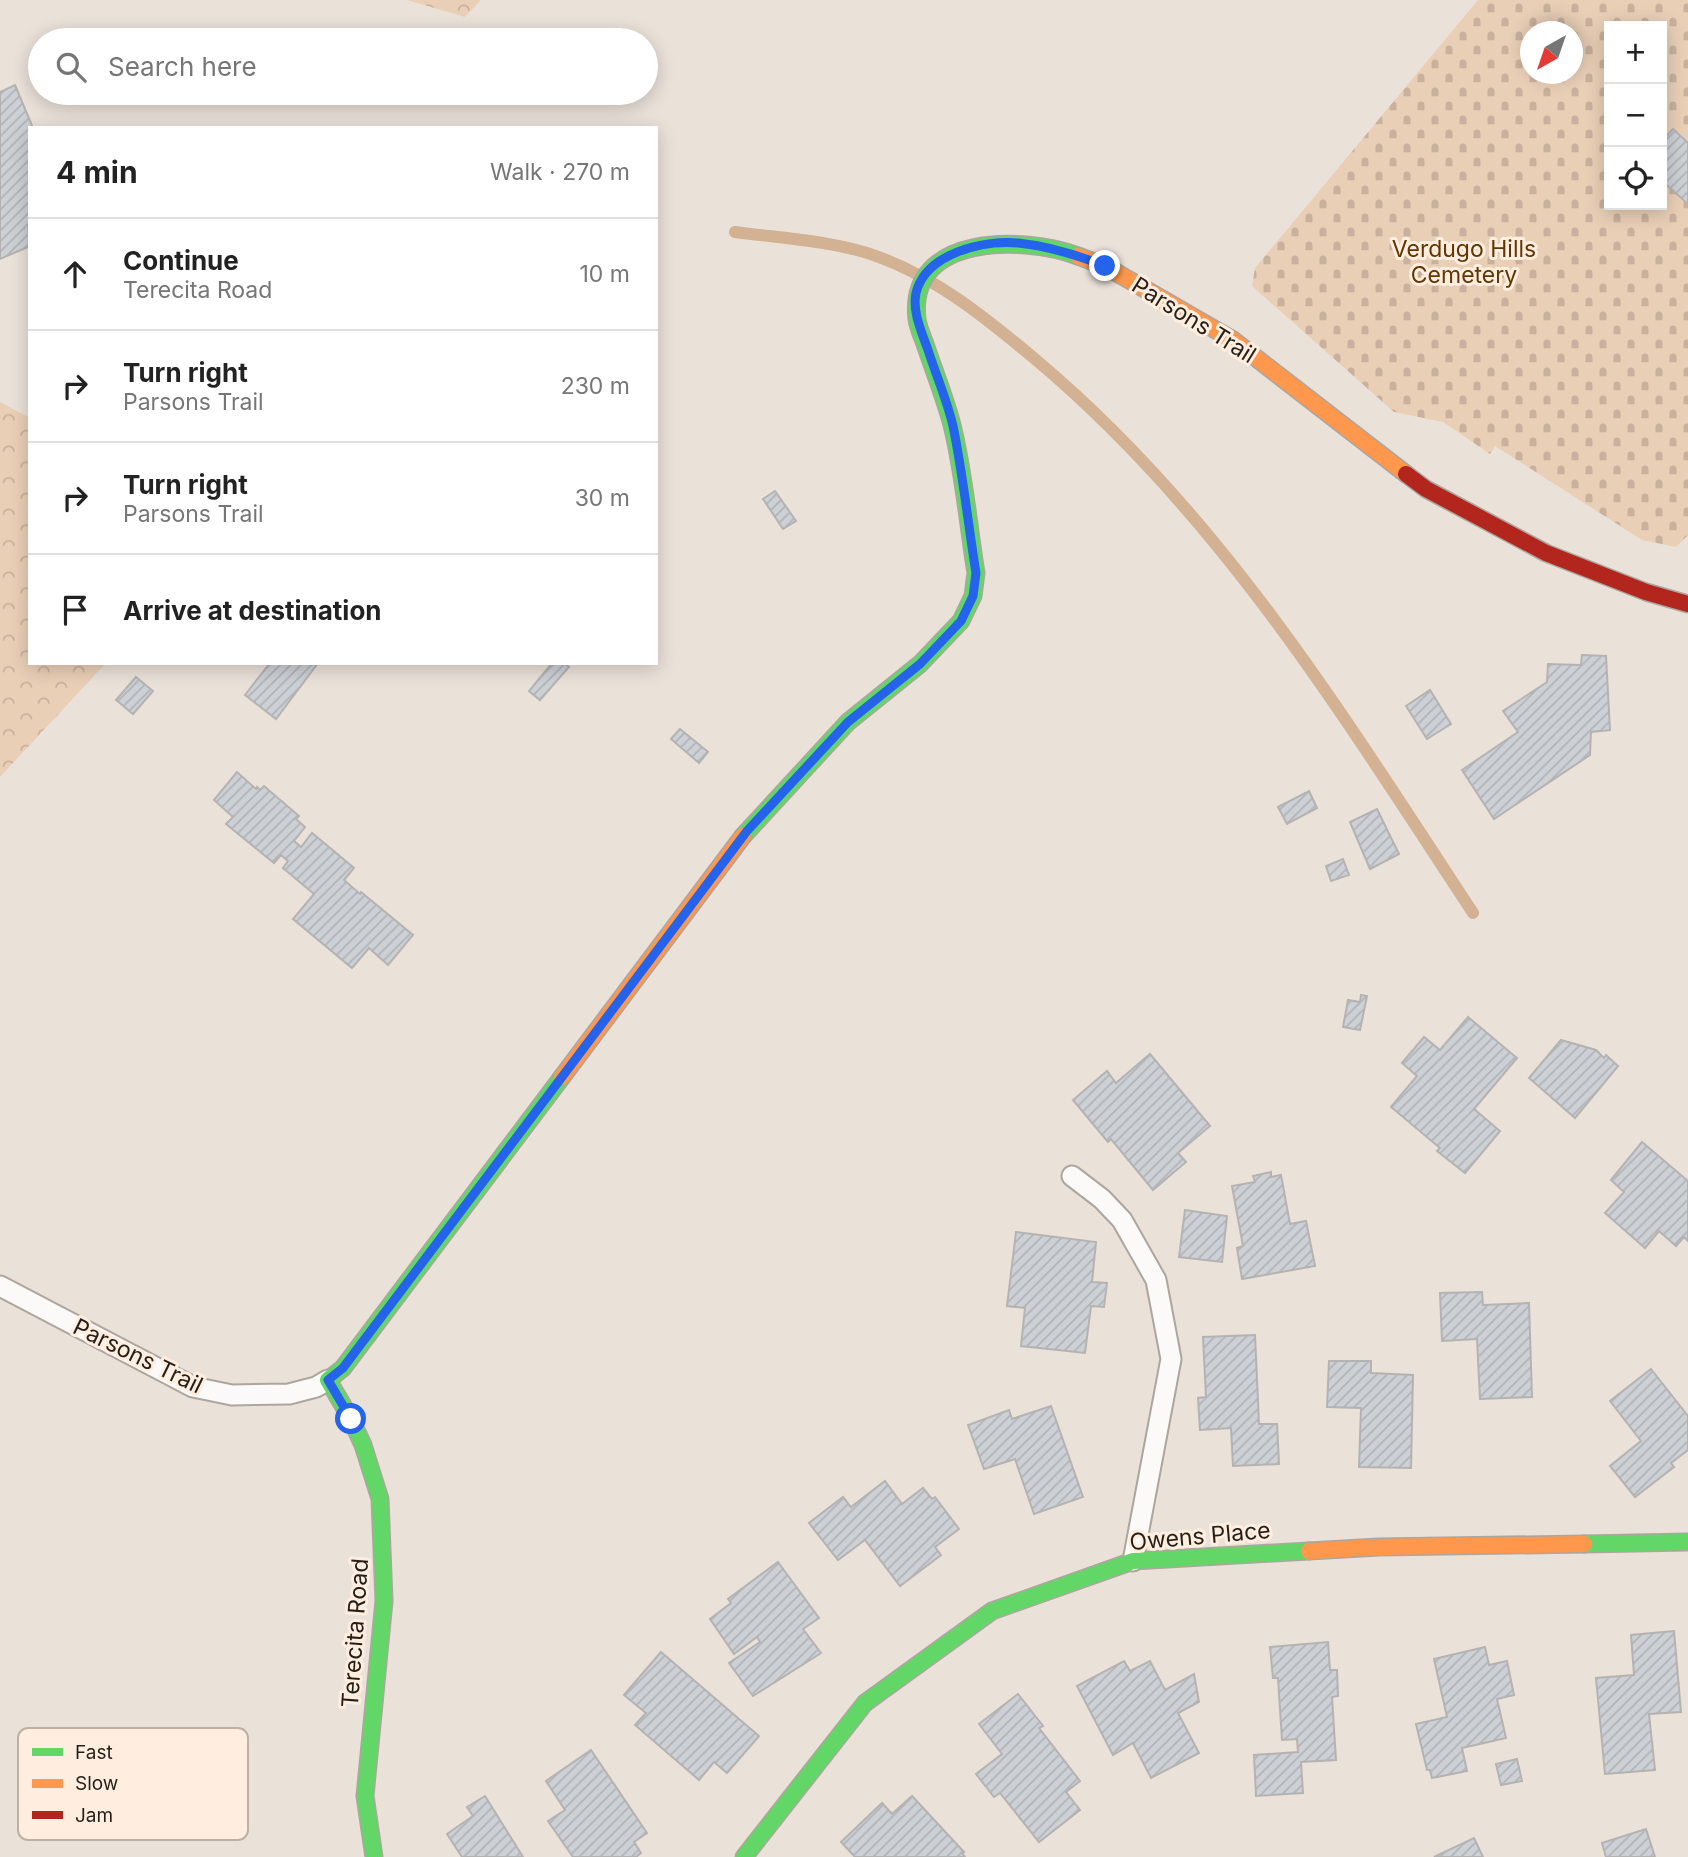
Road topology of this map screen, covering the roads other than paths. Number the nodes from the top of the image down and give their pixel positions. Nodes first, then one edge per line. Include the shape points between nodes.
1 (1688, 604) edge
2 (1072, 1176) dead end
3 (0, 1286) edge
4 (328, 1380) junction
5 (1688, 1542) edge
6 (1133, 1561) junction
7 (374, 1857) edge
8 (744, 1857) edge

1 - 4 street, Parsons Trail via 1546,553 1426,489 1233,340 1105,266 1074,254 1016,243 951,254 924,277 915,303 952,425 976,573 973,596 961,621 920,664 848,722 747,831 343,1368
2 - 6 lane via 1122,1220 1156,1280 1171,1359
3 - 4 lane, Parsons Trail via 193,1387 232,1395 289,1394
4 - 7 street, Terecita Road via 363,1445 380,1499 384,1601 365,1796
5 - 6 street, Owens Place via 1378,1547
6 - 8 street, Owens Place via 992,1611 865,1703

